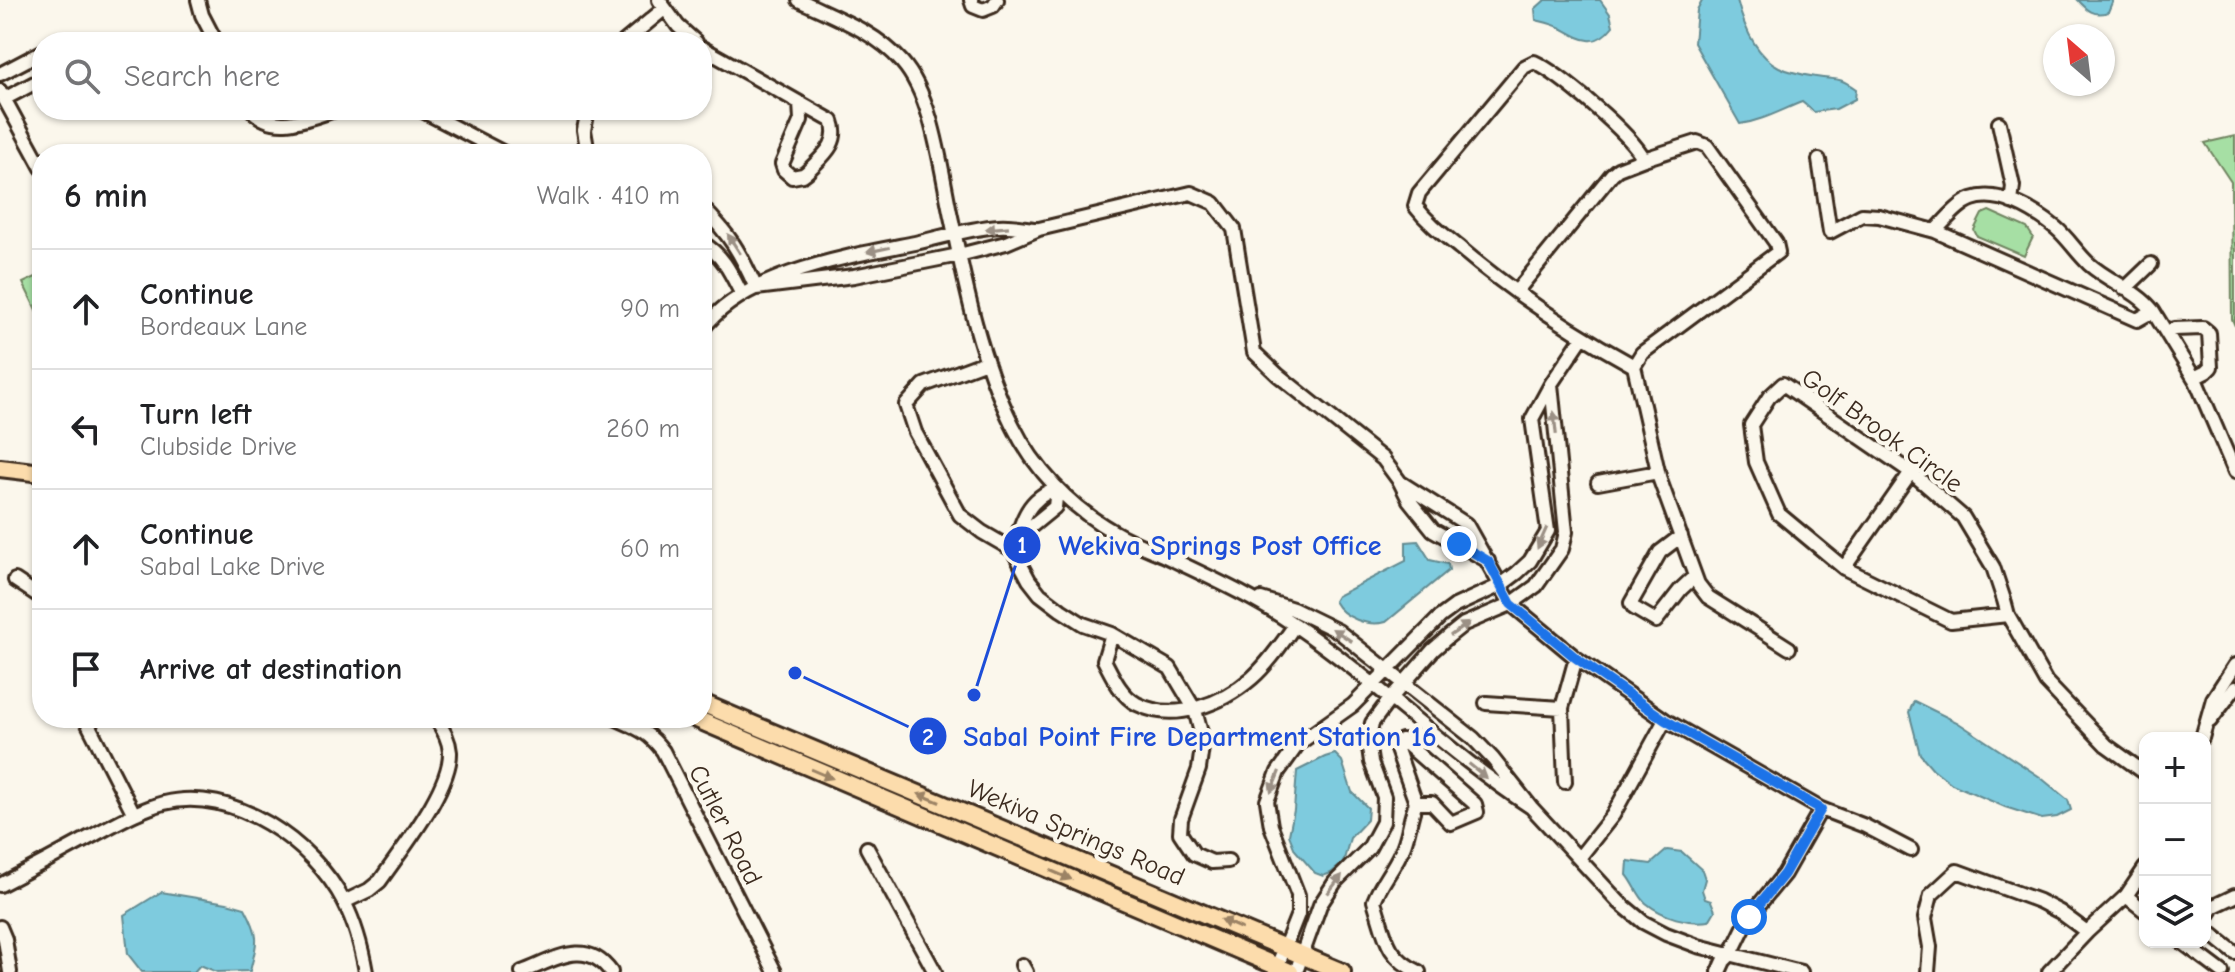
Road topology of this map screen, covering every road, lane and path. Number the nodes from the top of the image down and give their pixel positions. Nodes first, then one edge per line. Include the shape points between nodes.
1 (198, 0) edge
2 (799, 0) edge
3 (971, 0) edge
4 (997, 0) edge
5 (662, 5) edge
6 (211, 32) edge
7 (634, 32) edge
8 (687, 32) edge
9 (712, 54) edge
10 (32, 57) edge
11 (0, 74) edge
12 (32, 83) edge
13 (2, 95) edge
14 (800, 103) junction
15 (264, 120) edge
16 (303, 120) edge
17 (440, 120) edge
18 (586, 120) edge
19 (1999, 123) dead end
20 (487, 144) edge
21 (586, 144) edge
22 (32, 150) edge
23 (1644, 159) junction
24 (1819, 160) dead end
25 (2011, 202) junction
26 (712, 217) edge
27 (1039, 229) junction
28 (1935, 231) junction
29 (955, 234) junction
30 (712, 251) edge
31 (959, 255) junction
32 (2151, 264) dead end
33 (756, 288) junction
34 (2125, 289) junction
35 (1516, 292) junction
36 (742, 295) junction
37 (2150, 307) junction
38 (712, 320) edge
39 (2167, 332) junction
40 (1582, 338) junction
41 (986, 362) junction
42 (1634, 366) junction
43 (2194, 378) junction
44 (1551, 384) junction
45 (0, 468) edge
46 (32, 472) edge
47 (1658, 472) junction
48 (1911, 472) junction
49 (2235, 472) edge
50 (0, 479) edge
51 (32, 482) edge
52 (1400, 482) junction
53 (1598, 483) dead end
54 (1057, 488) junction
55 (1681, 536) junction
56 (1015, 544) junction
57 (1488, 561) junction
58 (1844, 568) junction
59 (1695, 576) junction
60 (15, 580) dead end
61 (1501, 585) junction
62 (32, 591) edge
63 (1243, 593) junction
64 (1511, 604) junction
65 (2008, 615) junction
66 (1295, 625) junction
67 (1112, 634) junction
68 (1789, 648) dead end
69 (1576, 658) junction
70 (2235, 665) edge
71 (1388, 669) junction
72 (1404, 683) junction
73 (1374, 686) junction
74 (2235, 688) edge
75 (1390, 699) junction
76 (1486, 703) dead end
77 (712, 707) edge
78 (1562, 708) junction
79 (1195, 710) junction
80 (1665, 720) junction
81 (2208, 724) junction
82 (712, 726) edge
83 (758, 726) junction
84 (90, 728) edge
85 (441, 728) edge
86 (640, 728) edge
87 (2205, 732) edge
88 (750, 743) junction
89 (2139, 769) edge
90 (871, 775) junction
91 (1565, 782) dead end
92 (865, 792) junction
93 (1416, 803) junction
94 (1531, 807) junction
95 (1821, 809) junction
96 (134, 814) junction
97 (867, 848) dead end
98 (1911, 850) dead end
99 (1579, 858) junction
100 (1228, 861) dead end
101 (0, 885) edge
102 (2139, 885) edge
103 (2126, 896) junction
104 (2235, 896) edge
105 (344, 902) junction
106 (2139, 906) edge
107 (2211, 911) edge
108 (0, 927) edge
109 (2087, 932) junction
110 (2211, 934) edge
111 (1285, 947) junction
112 (2191, 948) edge
113 (2235, 953) edge
114 (1303, 954) junction
115 (1731, 954) junction
116 (1288, 970) edge
117 (2049, 970) edge
118 (10, 972) edge
119 (366, 972) edge
120 (522, 972) edge
121 (611, 972) edge
122 (775, 972) edge
123 (935, 972) edge
124 (1342, 972) edge
125 (1419, 972) edge
126 (1719, 972) edge
127 (1801, 972) edge
128 (1928, 972) edge
129 (2222, 972) edge

1 - 6 street
2 - 29 street via 879,42 918,84
3 - 4 street via 983,10
5 - 7 street
5 - 8 street
9 - 14 street
10 - 11 street
12 - 13 street
13 - 22 street
14 - 14 street via 832,121 835,137 807,172 792,177 782,164 801,120
15 - 16 street
17 - 20 street
18 - 21 street
19 - 25 street via 2013,186
23 - 35 street via 1612,174
23 - 35 street via 1616,126 1549,69 1534,62 1524,67 1419,193 1415,206
23 - 42 street via 1697,142 1707,146 1778,252 1642,353
24 - 28 street via 1830,232 1862,215
25 - 28 street via 1973,198
25 - 34 street via 2058,229 2089,264
33 -> 26 street via 736,246
27 -> 29 street via 1000,226
27 - 31 street
27 - 52 street via 1177,195 1191,193 1214,203 1234,229 1254,352 1383,459
28 - 37 street via 2137,320
29 - 31 street
29 -> 33 street via 799,270
30 - 36 street
31 - 33 street
31 - 41 street
32 - 34 street
33 - 36 street
34 - 37 street
35 - 40 street
36 - 38 street
37 - 39 street
39 - 43 street
39 - 43 street via 2203,328 2209,333 2211,367
40 - 42 street
40 - 44 street
41 - 54 street via 1026,451
41 - 56 street via 924,385 906,405 960,515 982,532
42 - 47 street
43 - 49 street
44 -> 61 street via 1532,419 1548,531 1530,561
64 -> 44 street via 1551,568 1566,532
45 - 46 main road
47 - 53 street
47 - 55 street
48 - 58 street
48 - 58 street, Golf Brook Circle via 1783,384 1769,397 1751,425 1756,462 1779,514
48 - 65 street, Golf Brook Circle via 1963,517 1993,567
50 - 51 main road
52 - 57 street via 1466,524
52 - 57 street via 1433,530
54 - 56 street via 1055,507
54 - 63 street via 1114,532
55 - 59 street
55 - 59 street via 1660,552 1631,603 1656,621
56 - 67 street via 1040,594 1083,624
57 - 61 street
58 - 65 street, Golf Brook Circle via 1951,621
59 - 68 street via 1708,597
60 - 62 street
61 - 64 street
61 - 71 street via 1440,617
63 - 66 street
71 -> 63 street via 1338,631
64 - 69 street
72 -> 64 street via 1464,624
65 - 89 street, Golf Brook Circle via 2046,682 2106,745
66 - 73 street
66 - 79 street via 1252,677
67 - 79 street via 1170,668
67 - 79 street via 1104,660 1135,703 1157,710
69 - 78 street
69 - 80 street
70 - 81 street via 2213,699
71 - 72 street
71 - 73 street
72 - 75 street
72 - 94 street via 1473,738
73 - 75 street
73 -> 111 street via 1298,744 1278,772 1267,801 1271,826 1298,895 1298,914
74 - 81 street
75 -> 94 street via 1488,780
114 -> 75 street via 1320,905 1369,848 1383,822 1384,797 1368,741 1372,723
76 - 78 street
77 - 83 main road, Wekiva Springs Road
78 - 91 street
79 - 100 street via 1203,740 1180,833 1194,854 1212,862
80 - 95 street
80 - 99 street via 1613,815
81 - 87 street
82 - 88 main road, Wekiva Springs Road
83 - 88 main road
83 - 90 main road, Wekiva Springs Road
84 - 96 street
85 - 105 street via 450,752 438,794 380,881
86 - 122 street, Cutler Road via 663,751
88 -> 92 main road, Wekiva Springs Road
90 - 92 main road
111 -> 90 main road, Wekiva Springs Road
92 -> 116 main road, Wekiva Springs Road
93 - 93 street via 1432,803 1451,823 1477,812 1475,804 1402,740 1396,747
93 - 125 street via 1402,851 1374,901 1392,954
94 - 99 street
95 - 98 street
95 - 115 street via 1784,874 1749,917
96 - 101 street
96 - 105 street via 190,799 241,809 293,840
97 - 123 street
99 - 115 street via 1643,922
102 - 103 street
103 - 106 street
103 - 109 street
104 - 107 street
105 - 119 street
108 - 118 street
109 - 117 street
109 - 128 street via 2039,901 1957,871 1931,895 1925,918
110 - 113 street
111 - 114 main road, Wekiva Springs Road
111 - 116 street
112 - 129 street
114 - 116 street
114 - 124 main road, Wekiva Springs Road
115 - 126 street
115 - 127 street
120 - 121 street via 577,953 601,960

